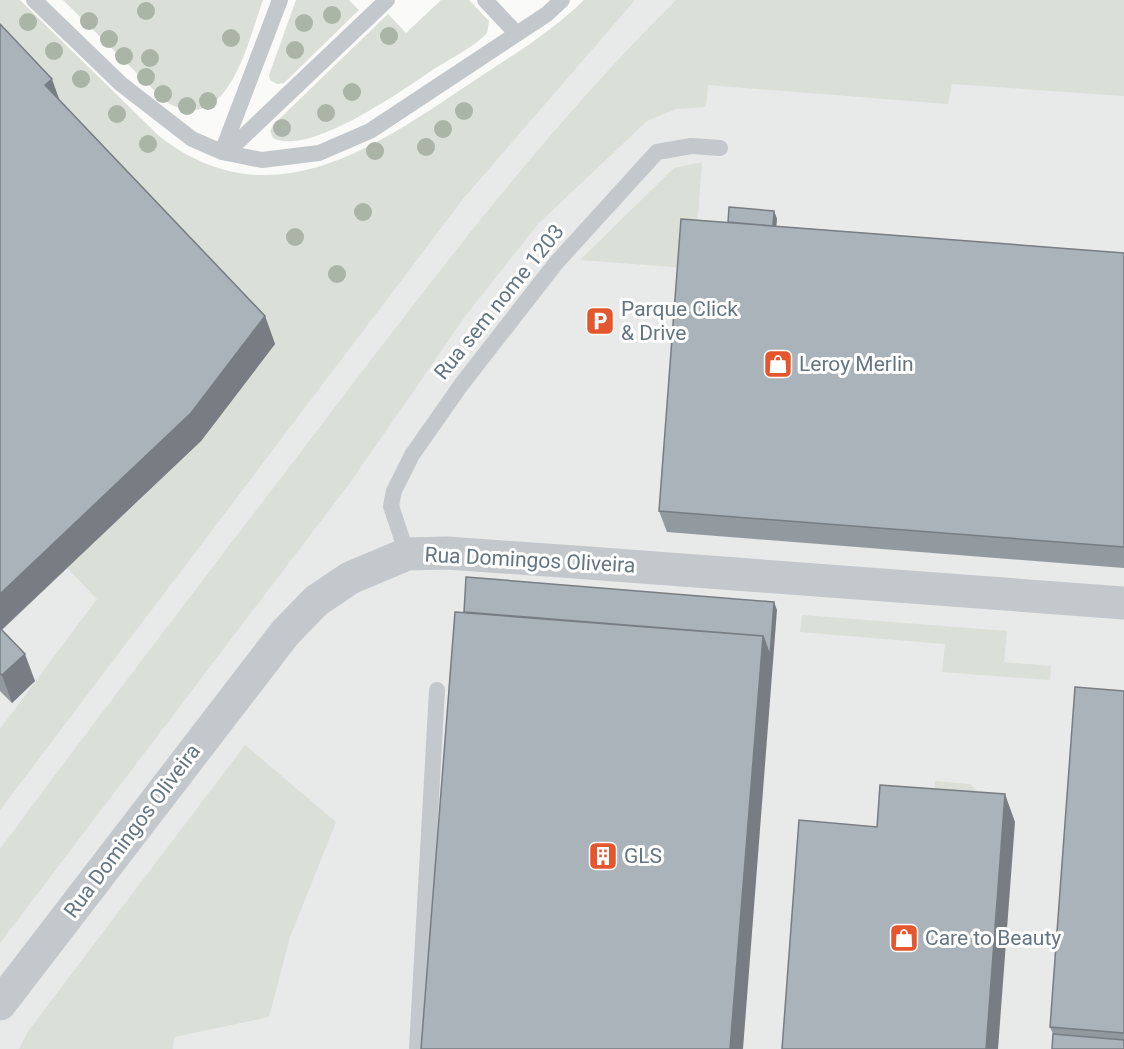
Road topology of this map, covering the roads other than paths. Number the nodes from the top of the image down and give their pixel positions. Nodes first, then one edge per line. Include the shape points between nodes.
1 (34, 0) edge
2 (280, 0) edge
3 (387, 0) edge
4 (485, 0) edge
5 (562, 0) edge
6 (517, 34) junction
7 (720, 148) dead end
8 (224, 153) junction
9 (407, 554) junction
10 (1124, 603) edge
11 (437, 690) dead end
12 (0, 1004) edge
13 (417, 1049) edge

1 - 8 lane via 121,84 192,139
2 - 8 lane
3 - 8 lane
4 - 6 lane
5 - 6 lane
6 - 8 lane via 370,131 319,153 262,160
7 - 9 lane, Rua sem nome 1203 via 692,146 657,152 556,263 467,376 426,432 394,491 391,506
9 - 10 street, Rua Domingos Oliveira via 566,561
9 - 12 street, Rua Domingos Oliveira via 350,578 316,601 285,633
11 - 13 lane

